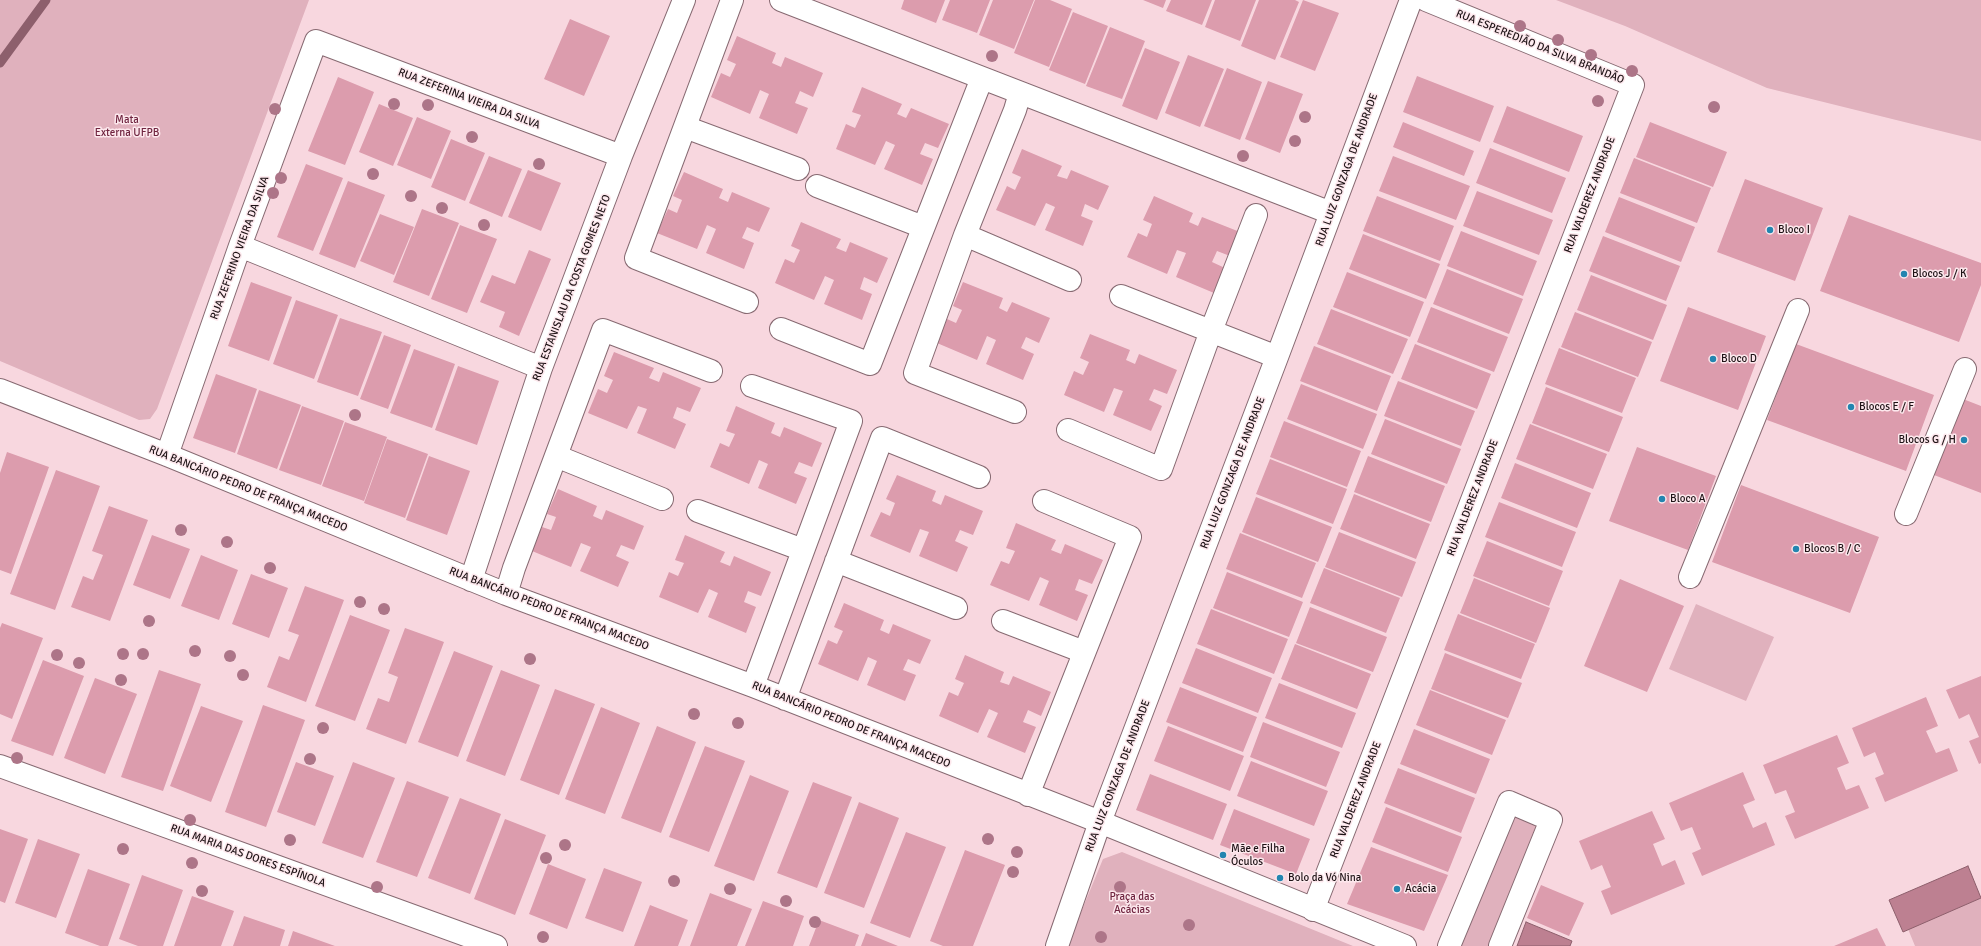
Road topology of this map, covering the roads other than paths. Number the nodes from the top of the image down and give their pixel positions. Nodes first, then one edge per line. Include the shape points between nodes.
1 (684, 0) edge
2 (732, 0) edge
3 (781, 0) edge
4 (1411, 0) edge
5 (1426, 0) edge
6 (316, 41) joint
7 (982, 78) junction
8 (1633, 85) joint
9 (1020, 93) junction
10 (685, 127) junction
11 (621, 156) junction
12 (798, 168) dead end
13 (817, 186) dead end
14 (1331, 213) junction
15 (1256, 215) dead end
16 (923, 228) junction
17 (965, 236) junction
18 (240, 246) junction
19 (1070, 280) dead end
20 (1121, 296) dead end
21 (746, 302) dead end
22 (1798, 310) dead end
23 (781, 329) dead end
24 (1211, 331) junction
25 (1278, 357) junction
26 (541, 368) junction
27 (1965, 369) dead end
28 (711, 371) dead end
29 (752, 386) dead end
30 (0, 390) edge
31 (1015, 412) dead end
32 (1068, 430) dead end
33 (167, 455) junction
34 (556, 456) junction
35 (979, 477) dead end
36 (662, 499) dead end
37 (1044, 501) dead end
38 (698, 511) dead end
39 (1906, 514) dead end
40 (803, 550) junction
41 (836, 561) junction
42 (1690, 577) dead end
43 (471, 580) junction
44 (506, 594) junction
45 (956, 608) dead end
46 (1002, 621) dead end
47 (1084, 652) junction
48 (753, 686) junction
49 (785, 699) junction
50 (0, 766) edge
51 (1028, 794) junction
52 (1100, 822) junction
53 (1313, 910) junction
54 (496, 946) edge
55 (1057, 946) edge
56 (1405, 946) edge
57 (1449, 946) edge
58 (1500, 946) edge

1 - 11 street, RUA ESTANISLAU DA COSTA GOMES NETO
2 - 10 street
3 - 7 street
4 - 14 street, RUA LUIZ GONZAGA DE ANDRADE
5 - 8 street, RUA ESPEREDIÃO DA SILVA BRANDÃO
6 - 11 street, RUA ZEFERINA VIEIRA DA SILVA
6 - 18 street, RUA ZEFERINO VIEIRA DA SILVA
7 - 9 street
7 - 16 street
8 - 53 street, RUA VALDEREZ ANDRADE
9 - 14 street
9 - 17 street via 1016,110
10 - 12 street
10 - 21 street via 636,258
11 - 26 street, RUA ESTANISLAU DA COSTA GOMES NETO
13 - 16 street
14 - 25 street, RUA LUIZ GONZAGA DE ANDRADE
15 - 24 street
16 - 23 street via 870,364
17 - 19 street
17 - 31 street via 915,373
18 - 26 street
18 - 33 street, RUA ZEFERINO VIEIRA DA SILVA
20 - 24 street
22 - 42 street
24 - 25 street
24 - 32 street via 1161,469
25 - 52 street, RUA LUIZ GONZAGA DE ANDRADE
26 - 43 street, RUA ESTANISLAU DA COSTA GOMES NETO
27 - 39 street
28 - 34 street via 603,330
29 - 40 street via 851,421
30 - 33 street, RUA BANCÁRIO PEDRO DE FRANÇA MACEDO
33 - 43 street, RUA BANCÁRIO PEDRO DE FRANÇA MACEDO
34 - 36 street
34 - 44 street
35 - 41 street via 882,438
37 - 47 street via 1130,537
38 - 40 street
40 - 48 street
41 - 45 street
41 - 49 street
43 - 44 street, RUA BANCÁRIO PEDRO DE FRANÇA MACEDO
44 - 48 street, RUA BANCÁRIO PEDRO DE FRANÇA MACEDO
46 - 47 street
47 - 51 street
48 - 49 street, RUA BANCÁRIO PEDRO DE FRANÇA MACEDO
49 - 51 street, RUA BANCÁRIO PEDRO DE FRANÇA MACEDO
50 - 54 street, RUA MARIA DAS DORES ESPÍNOLA
51 - 52 street, RUA BANCÁRIO PEDRO DE FRANÇA MACEDO
52 - 53 street, RUA BANCÁRIO PEDRO DE FRANÇA MACEDO
52 - 55 street, RUA LUIZ GONZAGA DE ANDRADE
53 - 56 street, RUA BANCÁRIO PEDRO DE FRANÇA MACEDO
57 - 58 street via 1508,802 1551,820

